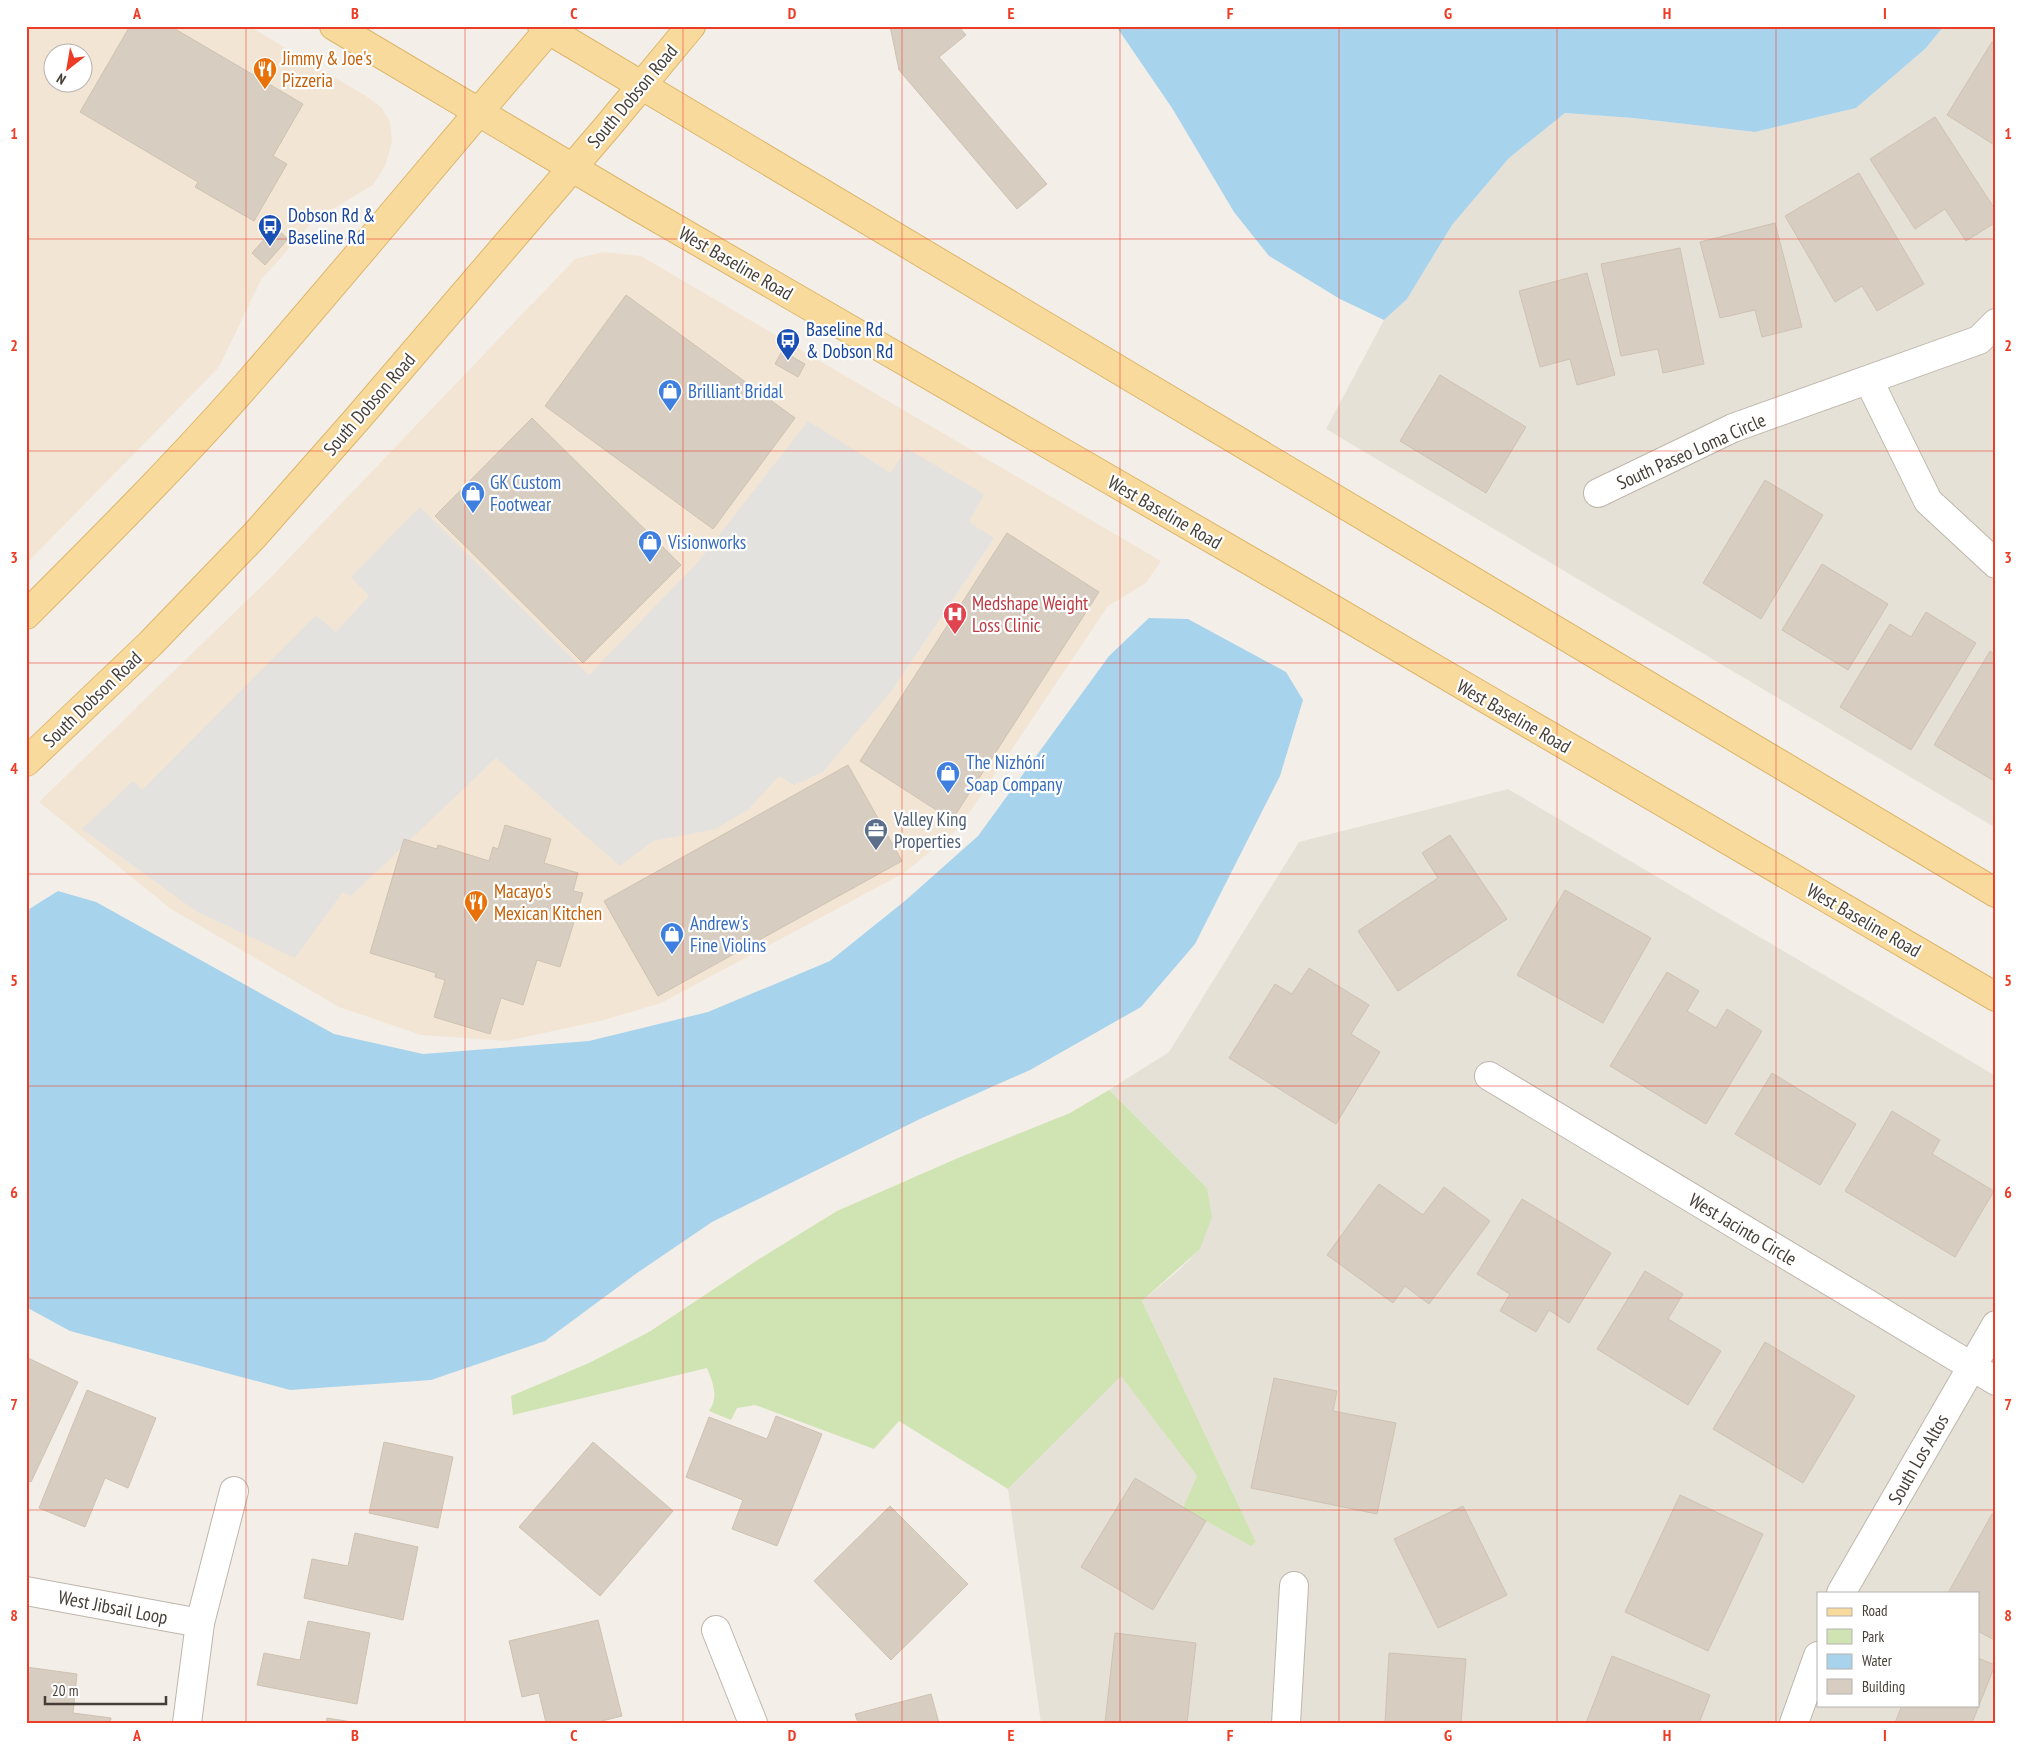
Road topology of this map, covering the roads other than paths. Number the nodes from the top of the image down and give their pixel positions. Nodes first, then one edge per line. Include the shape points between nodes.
1 (334, 26) edge
2 (691, 26) edge
3 (548, 28) edge
4 (643, 85) junction
5 (478, 111) junction
6 (572, 168) junction
7 (1996, 323) edge
8 (1869, 381) junction
9 (1598, 493) dead end
10 (1996, 564) edge
11 (26, 615) edge
12 (26, 762) edge
13 (1996, 893) edge
14 (1996, 997) edge
15 (1490, 1076) dead end
16 (1996, 1325) edge
17 (1971, 1367) junction
18 (1996, 1381) edge
19 (234, 1491) dead end
20 (1294, 1586) dead end
21 (26, 1591) edge
22 (1841, 1592) edge
23 (200, 1623) junction
24 (716, 1630) dead end
25 (1817, 1659) edge
26 (187, 1723) edge
27 (753, 1723) edge
28 (1286, 1723) edge
29 (1794, 1723) edge

1 - 5 main road, West Baseline Road
2 - 4 main road, South Dobson Road
3 - 4 main road
3 - 5 main road
4 - 6 main road, South Dobson Road
4 - 13 main road
5 - 6 main road, West Baseline Road
5 - 11 main road via 255,375
6 - 12 main road, South Dobson Road via 254,536 150,643
6 - 14 main road, West Baseline Road
7 - 8 street, South Paseo Loma Circle via 1979,340
8 - 9 street, South Paseo Loma Circle via 1733,428
8 - 10 street via 1928,500
15 - 17 street, West Jacinto Circle
16 - 17 street, South Los Altos
17 - 18 street, West Jacinto Circle
17 - 22 street, South Los Altos
19 - 23 street
20 - 28 street
21 - 23 street, West Jibsail Loop
23 - 26 street
24 - 27 street
25 - 29 street

